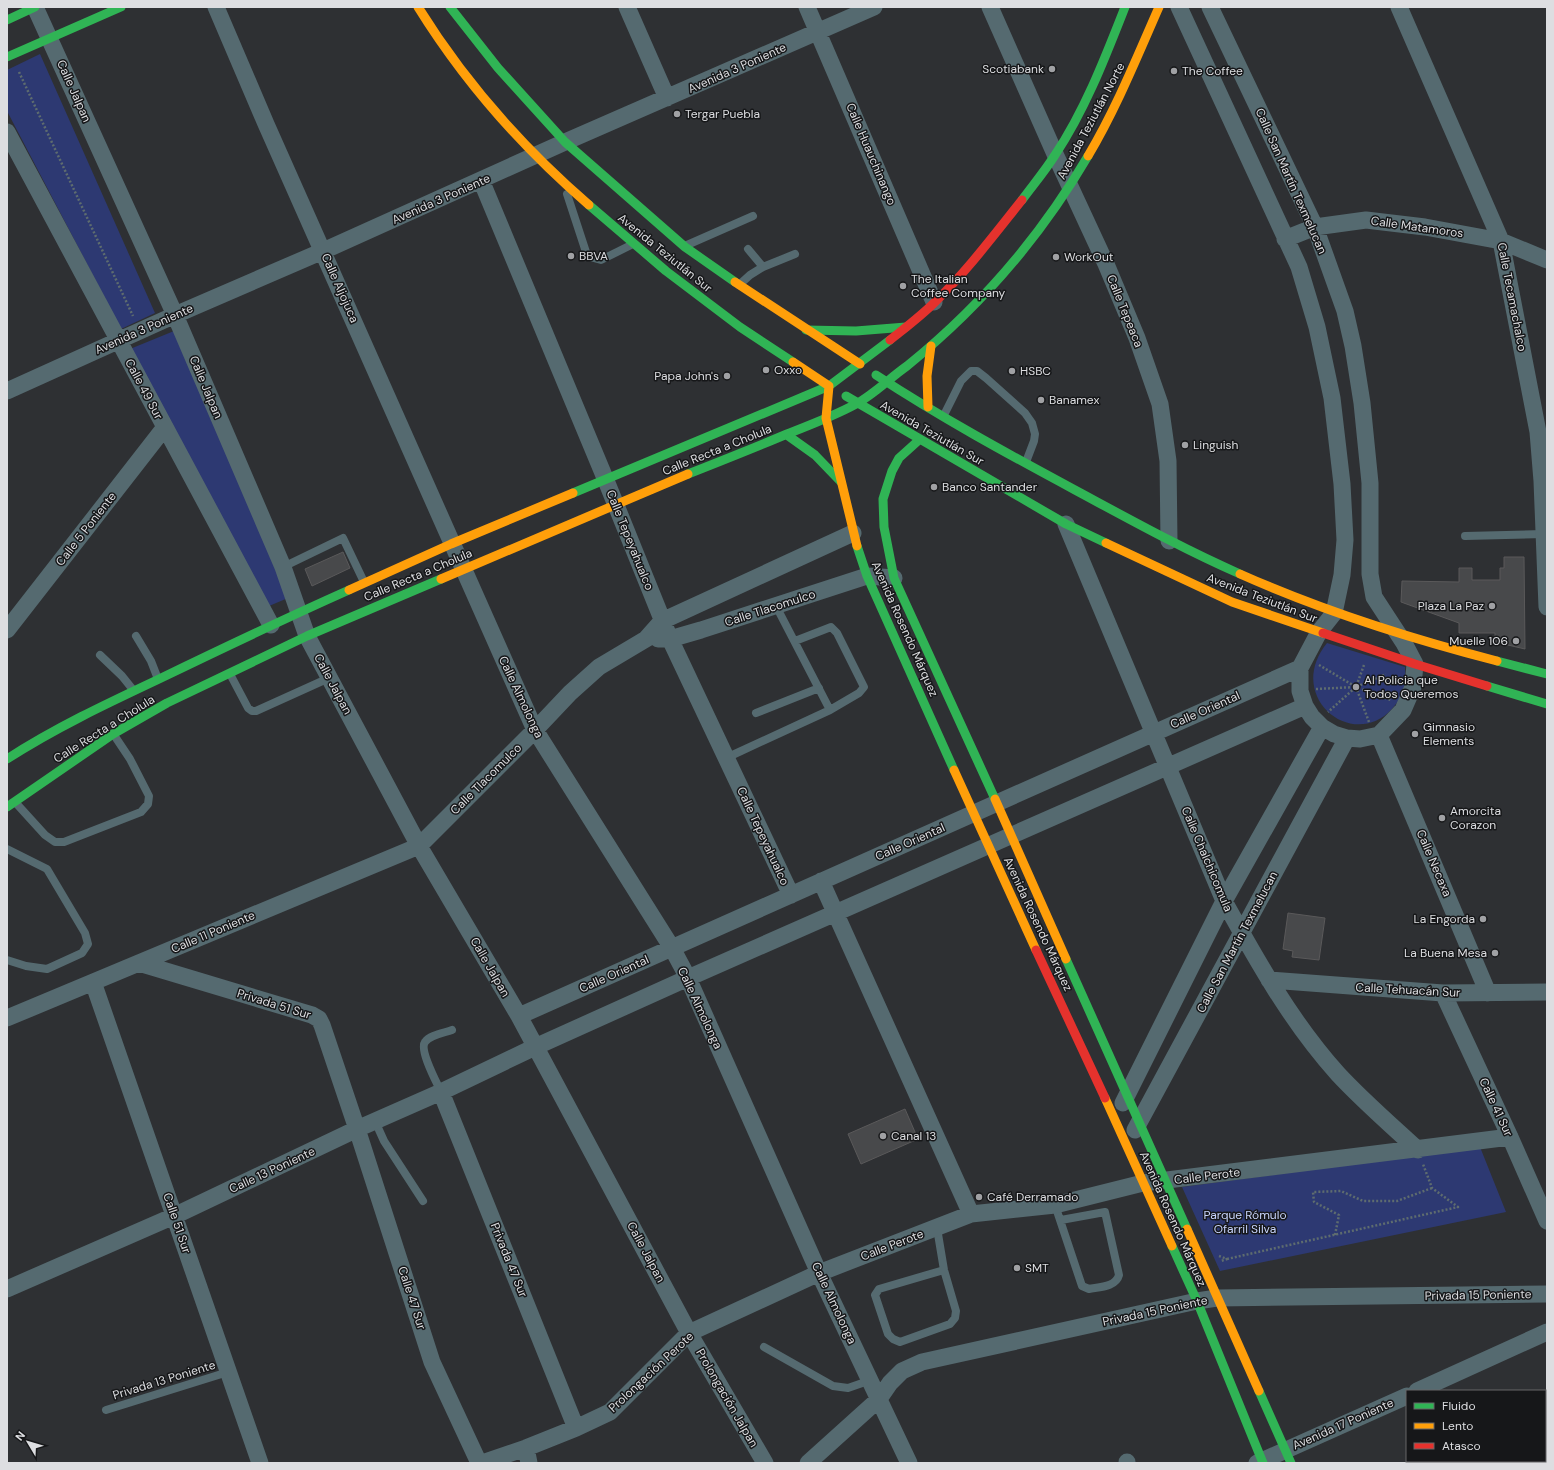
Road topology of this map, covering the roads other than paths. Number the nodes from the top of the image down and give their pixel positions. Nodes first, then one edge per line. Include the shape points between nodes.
1 (35, 7) edge
2 (121, 7) edge
3 (216, 7) edge
4 (418, 7) edge
5 (450, 7) edge
6 (627, 7) edge
7 (807, 7) edge
8 (874, 7) edge
9 (990, 7) edge
10 (1125, 7) edge
11 (1159, 7) edge
12 (1178, 7) edge
13 (1210, 7) edge
14 (1398, 7) edge
15 (7, 20) edge
16 (818, 32) junction
17 (50, 38) junction
18 (9, 57) edge
19 (667, 98) junction
20 (7, 132) edge
21 (565, 142) junction
22 (1055, 154) junction
23 (536, 157) junction
24 (481, 180) junction
25 (562, 182) junction
26 (1070, 187) junction
27 (753, 216) dead end
28 (1315, 228) junction
29 (1285, 239) junction
30 (1501, 241) junction
31 (634, 244) junction
32 (685, 246) junction
33 (748, 249) dead end
34 (324, 251) junction
35 (795, 254) dead end
36 (1547, 260) edge
37 (763, 267) junction
38 (739, 285) junction
39 (934, 302) junction
40 (175, 315) junction
41 (906, 327) junction
42 (806, 330) junction
43 (119, 341) junction
44 (931, 346) junction
45 (860, 364) junction
46 (886, 382) junction
47 (829, 386) junction
48 (7, 391) edge
49 (857, 403) junction
50 (928, 407) junction
51 (944, 416) junction
52 (826, 418) junction
53 (165, 427) junction
54 (787, 435) junction
55 (919, 440) junction
56 (1025, 463) junction
57 (605, 478) junction
58 (841, 482) junction
59 (1370, 483) junction
60 (1342, 484) junction
61 (616, 504) junction
62 (1066, 524) junction
63 (853, 533) junction
64 (1544, 534) junction
65 (1465, 536) dead end
66 (1169, 541) junction
67 (451, 544) junction
68 (283, 567) junction
69 (463, 569) junction
70 (867, 576) junction
71 (894, 578) junction
72 (364, 583) junction
73 (776, 606) junction
74 (1547, 607) edge
75 (300, 612) junction
76 (1334, 613) junction
77 (662, 621) junction
78 (271, 624) junction
79 (7, 630) edge
80 (1319, 632) junction
81 (1398, 635) junction
82 (136, 636) dead end
83 (307, 636) junction
84 (646, 639) junction
85 (670, 639) junction
86 (794, 641) junction
87 (100, 655) dead end
88 (1414, 664) junction
89 (1307, 665) junction
90 (229, 673) junction
91 (1547, 674) edge
92 (329, 678) junction
93 (158, 679) junction
94 (819, 688) junction
95 (134, 691) junction
96 (1311, 701) junction
97 (1547, 704) edge
98 (830, 710) junction
99 (756, 713) dead end
100 (1328, 718) junction
101 (535, 730) junction
102 (1153, 733) junction
103 (113, 734) junction
104 (1379, 735) junction
105 (1347, 738) junction
106 (726, 758) junction
107 (7, 759) edge
108 (1168, 766) junction
109 (997, 803) junction
110 (11, 804) edge
111 (974, 813) junction
112 (1011, 836) junction
113 (419, 846) junction
114 (988, 846) junction
115 (7, 849) edge
116 (821, 881) junction
117 (791, 895) junction
118 (1224, 901) junction
119 (836, 912) junction
120 (1242, 934) junction
121 (672, 948) junction
122 (7, 960) edge
123 (139, 963) junction
124 (688, 978) junction
125 (1269, 980) junction
126 (93, 982) junction
127 (1547, 992) edge
128 (1443, 993) junction
129 (1488, 993) junction
130 (519, 1016) junction
131 (7, 1018) edge
132 (452, 1030) dead end
133 (535, 1047) junction
134 (442, 1092) junction
135 (1127, 1095) junction
136 (1114, 1118) junction
137 (375, 1121) junction
138 (1139, 1123) junction
139 (357, 1129) junction
140 (1510, 1137) junction
141 (1127, 1146) junction
142 (1418, 1150) junction
143 (1165, 1181) junction
144 (1143, 1183) junction
145 (1541, 1192) edge
146 (423, 1200) dead end
147 (1058, 1212) junction
148 (971, 1214) junction
149 (174, 1216) junction
150 (1547, 1221) edge
151 (937, 1228) junction
152 (944, 1270) junction
153 (819, 1273) junction
154 (7, 1289) edge
155 (1547, 1294) edge
156 (1217, 1298) junction
157 (1197, 1301) junction
158 (1547, 1332) edge
159 (689, 1333) junction
160 (764, 1347) dead end
161 (228, 1372) junction
162 (871, 1380) junction
163 (1419, 1390) edge
164 (1406, 1397) edge
165 (879, 1399) junction
166 (106, 1410) dead end
167 (576, 1428) junction
168 (527, 1455) edge
169 (1288, 1457) edge
170 (1261, 1462) edge
171 (260, 1463) edge
172 (479, 1463) edge
173 (482, 1463) edge
174 (765, 1463) edge
175 (808, 1463) edge
176 (909, 1463) edge

1 - 15 main road
1 - 17 street, Calle Jalpan
2 - 17 main road
3 - 34 street, Calle Aljojuca
4 - 23 main road, Avenida Teziutlán Sur via 478,91
5 - 21 main road, Avenida Teziutlán Sur via 498,68
6 - 19 street
7 - 16 street, Calle Huauchinango
8 - 16 street, Avenida 3 Poniente
9 - 22 street, Calle Tepeaca
10 - 22 main road, Avenida Teziutlán Norte via 1081,107
11 - 26 main road, Avenida Teziutlán Norte via 1097,141
12 - 29 street
13 - 28 street, Calle San Martín Texmelucan
14 - 30 street, Calle Tecamachalco
16 - 19 street, Avenida 3 Poniente
16 - 39 street, Calle Huauchinango
17 - 18 main road
17 - 40 street, Calle Jalpan
19 - 21 street, Avenida 3 Poniente
20 - 43 street, Calle 49 Sur
21 - 23 street, Avenida 3 Poniente
21 - 32 main road, Avenida Teziutlán Sur
22 - 26 street, Calle Tepeaca
22 - 39 main road, Avenida Teziutlán Norte via 1031,189
23 - 24 street, Avenida 3 Poniente
23 - 25 main road, Avenida Teziutlán Sur
24 - 34 street, Avenida 3 Poniente
24 - 57 street, Calle Tepeyahualco
25 - 31 main road, Avenida Teziutlán Sur
25 - 31 lane via 590,257 601,260
26 - 44 main road, Avenida Teziutlán Norte via 1021,253 988,291
26 - 66 street, Calle Tepeaca via 1137,338 1160,404 1168,461
27 - 32 lane
28 - 29 street, Calle Matamoros
28 - 30 street, Calle Matamoros via 1366,220
28 - 59 street, Calle San Martín Texmelucan via 1345,311 1353,346
29 - 60 street via 1299,267 1317,327 1332,398
30 - 36 street, Calle Matamoros
30 - 64 street, Calle Tecamachalco via 1538,432
31 - 47 main road, Avenida Teziutlán Sur via 740,327
32 - 38 main road, Avenida Teziutlán Sur
33 - 37 lane
34 - 40 street, Avenida 3 Poniente
34 - 67 street, Calle Aljojuca
35 - 37 lane
37 - 38 lane
38 - 42 main road, Avenida Teziutlán Sur
39 - 41 main road, Avenida Teziutlán Norte
40 - 43 street, Avenida 3 Poniente
40 - 68 street, Calle Jalpan
41 - 42 main road via 880,330
41 - 45 main road, Avenida Teziutlán Norte
42 - 45 main road, Avenida Teziutlán Sur
43 - 48 street, Avenida 3 Poniente
43 - 53 street, Calle 49 Sur
44 - 46 main road, Avenida Teziutlán Norte
44 - 50 main road via 927,364
45 - 46 main road, Avenida Teziutlán Sur
45 - 47 main road, Avenida Teziutlán Norte
46 - 49 main road, Avenida Teziutlán Norte
46 - 50 main road, Avenida Teziutlán Sur
47 - 49 main road, Avenida Teziutlán Sur
47 - 52 main road, Avenida Rosendo Márquez
47 - 57 main road, Calle Recta a Cholula
49 - 52 main road, Calle Recta a Cholula
49 - 55 main road, Avenida Teziutlán Sur
50 - 51 main road, Avenida Teziutlán Sur
51 - 56 main road, Avenida Teziutlán Sur
51 - 56 lane via 961,381 971,371 977,371 1025,413 1032,423 1034,441
52 - 54 main road, Calle Recta a Cholula
52 - 58 main road, Avenida Rosendo Márquez
53 - 78 street, Calle 49 Sur
53 - 79 street, Calle 5 Poniente
54 - 58 main road via 815,455
54 - 61 main road, Calle Recta a Cholula
55 - 62 main road, Avenida Teziutlán Sur
55 - 71 main road, Avenida Rosendo Márquez via 899,458 883,499 884,527
56 - 66 main road, Avenida Teziutlán Sur
57 - 61 street, Calle Tepeyahualco
57 - 67 main road, Calle Recta a Cholula
58 - 63 main road, Avenida Rosendo Márquez
59 - 60 street
59 - 81 street, Calle San Martín Texmelucan via 1370,574 1374,597
60 - 76 street via 1344,554
61 - 69 main road, Calle Recta a Cholula
61 - 77 street, Calle Tepeyahualco
62 - 80 main road, Avenida Teziutlán Sur via 1232,602
62 - 102 street, Calle Chalchicomula
63 - 70 main road, Avenida Rosendo Márquez
63 - 77 street, Calle Tlacomulco
64 - 65 lane
64 - 74 street, Calle Tecamachalco
66 - 76 main road, Avenida Teziutlán Sur
67 - 69 street, Calle Aljojuca
67 - 72 main road, Calle Recta a Cholula
68 - 72 lane via 343,538
68 - 75 street, Calle Jalpan
69 - 83 main road, Calle Recta a Cholula
69 - 101 street, Calle Almolonga
70 - 71 street, Calle Tlacomulco
70 - 73 street, Calle Tlacomulco
70 - 111 main road, Avenida Rosendo Márquez
71 - 109 main road, Avenida Rosendo Márquez
72 - 75 main road, Calle Recta a Cholula
73 - 85 street, Calle Tlacomulco
73 - 86 lane
75 - 78 main road, Calle Recta a Cholula
75 - 83 street, Calle Jalpan
76 - 80 street
76 - 81 main road, Avenida Teziutlán Sur
77 - 84 street, Calle Tlacomulco
77 - 85 street, Calle Tepeyahualco
78 - 93 main road, Calle Recta a Cholula
80 - 88 main road, Avenida Teziutlán Sur
80 - 89 street
81 - 88 street, Calle San Martín Texmelucan
81 - 91 main road, Avenida Teziutlán Sur
82 - 93 lane
83 - 90 main road, Calle Recta a Cholula
83 - 92 street, Calle Jalpan
84 - 85 street, Calle Tlacomulco
84 - 101 street, Calle Tlacomulco via 599,667
85 - 106 street, Calle Tepeyahualco
86 - 94 lane
86 - 98 lane via 831,627 837,633 864,687 859,693
87 - 95 lane
88 - 97 main road, Avenida Teziutlán Sur
88 - 104 street via 1413,688 1403,710
89 - 96 street via 1300,691
89 - 102 street, Calle Oriental
90 - 92 lane via 252,711
90 - 103 main road, Calle Recta a Cholula
92 - 113 street, Calle Jalpan
93 - 95 main road, Calle Recta a Cholula
94 - 98 lane
94 - 99 lane
95 - 107 main road, Calle Recta a Cholula via 35,741
96 - 100 street via 1312,717
96 - 108 street
98 - 106 lane
100 - 105 street via 1334,734
100 - 118 street
101 - 113 street, Calle Tlacomulco
101 - 121 street, Calle Almolonga
102 - 108 street, Calle Chalchicomula
102 - 109 street, Calle Oriental
103 - 110 main road, Calle Recta a Cholula
103 - 110 lane via 130,759 149,796 148,804 141,812 64,842 55,842
104 - 105 street via 1360,739
104 - 129 street, Calle Necaxa
105 - 120 street, Calle San Martín Texmelucan
106 - 117 street, Calle Tepeyahualco
108 - 112 street
108 - 118 street, Calle Chalchicomula
109 - 111 street, Calle Oriental
109 - 112 main road, Avenida Rosendo Márquez
111 - 114 main road, Avenida Rosendo Márquez
111 - 116 street, Calle Oriental
112 - 114 street
112 - 135 main road, Avenida Rosendo Márquez
113 - 123 street, Calle 11 Poniente
113 - 130 street, Calle Jalpan
114 - 119 street
114 - 136 main road, Avenida Rosendo Márquez
115 - 122 lane via 47,869 85,933 88,944 82,953 47,969
116 - 117 street, Calle Oriental
116 - 119 street
117 - 121 street, Calle Oriental
118 - 120 street, Calle Chalchicomula
118 - 135 street
119 - 124 street
119 - 148 street
120 - 125 street, Calle Chalchicomula
120 - 138 street, Calle San Martín Texmelucan
121 - 124 street, Calle Almolonga
121 - 130 street, Calle Oriental
123 - 126 street, Calle 11 Poniente
123 - 139 street, Privada 51 Sur via 319,1019
124 - 133 street
124 - 153 street, Calle Almolonga
125 - 128 street, Calle Tehuacán Sur
125 - 142 street, Calle Chalchicomula via 1310,1039 1339,1074
126 - 131 street, Calle 11 Poniente
126 - 149 street, Calle 51 Sur
127 - 129 street, Calle Tehuacán Sur
128 - 129 street, Calle Tehuacán Sur
128 - 140 street, Calle 41 Sur
130 - 133 street, Calle Jalpan
132 - 134 lane via 428,1039 423,1047
133 - 134 street, Calle 13 Poniente
133 - 159 street, Calle Jalpan
134 - 137 street, Calle 13 Poniente
134 - 167 street, Privada 47 Sur
135 - 136 street
135 - 138 main road, Avenida Rosendo Márquez
136 - 141 main road, Avenida Rosendo Márquez
137 - 139 street, Calle 13 Poniente
137 - 146 lane via 384,1141
138 - 141 street, Calle San Martín Texmelucan
138 - 143 main road, Avenida Rosendo Márquez
139 - 149 street, Calle 13 Poniente
139 - 172 street, Calle 47 Sur via 432,1362
140 - 142 street, Calle Perote
140 - 145 street, Calle 41 Sur
141 - 144 main road, Avenida Rosendo Márquez
142 - 143 street, Calle Perote
143 - 144 street, Calle Perote
143 - 156 main road, Avenida Rosendo Márquez
144 - 147 street, Calle Perote
144 - 157 main road, Avenida Rosendo Márquez
145 - 150 street, Calle 41 Sur
147 - 147 lane via 1082,1286 1089,1289 1118,1280 1105,1212
147 - 148 street, Calle Perote
148 - 151 street, Calle Perote
149 - 154 street, Calle 13 Poniente
149 - 161 street, Calle 51 Sur
151 - 152 lane
151 - 153 street, Calle Perote
152 - 152 lane via 956,1311 955,1318 950,1324 900,1342 894,1340 888,1334 874,1296 876,1292
153 - 159 street, Prolongación Perote
153 - 162 street, Calle Almolonga
155 - 156 street, Privada 15 Poniente
156 - 157 street, Privada 15 Poniente
156 - 169 main road, Avenida Rosendo Márquez
157 - 165 street, Privada 15 Poniente via 922,1362 902,1371
157 - 170 main road, Avenida Rosendo Márquez
158 - 163 street
159 - 167 street, Prolongación Perote via 610,1412
159 - 174 street, Prolongación Jalpan
160 - 162 lane via 833,1386 848,1388
161 - 166 lane, Privada 13 Poniente
161 - 171 street, Calle 51 Sur
162 - 165 street, Calle Almolonga
164 - 169 street, Avenida 17 Poniente
165 - 175 street, Privada 15 Poniente
165 - 176 street, Calle Almolonga
167 - 168 street, Prolongación Perote
168 - 173 street, Prolongación Perote
169 - 170 street, Avenida 17 Poniente

